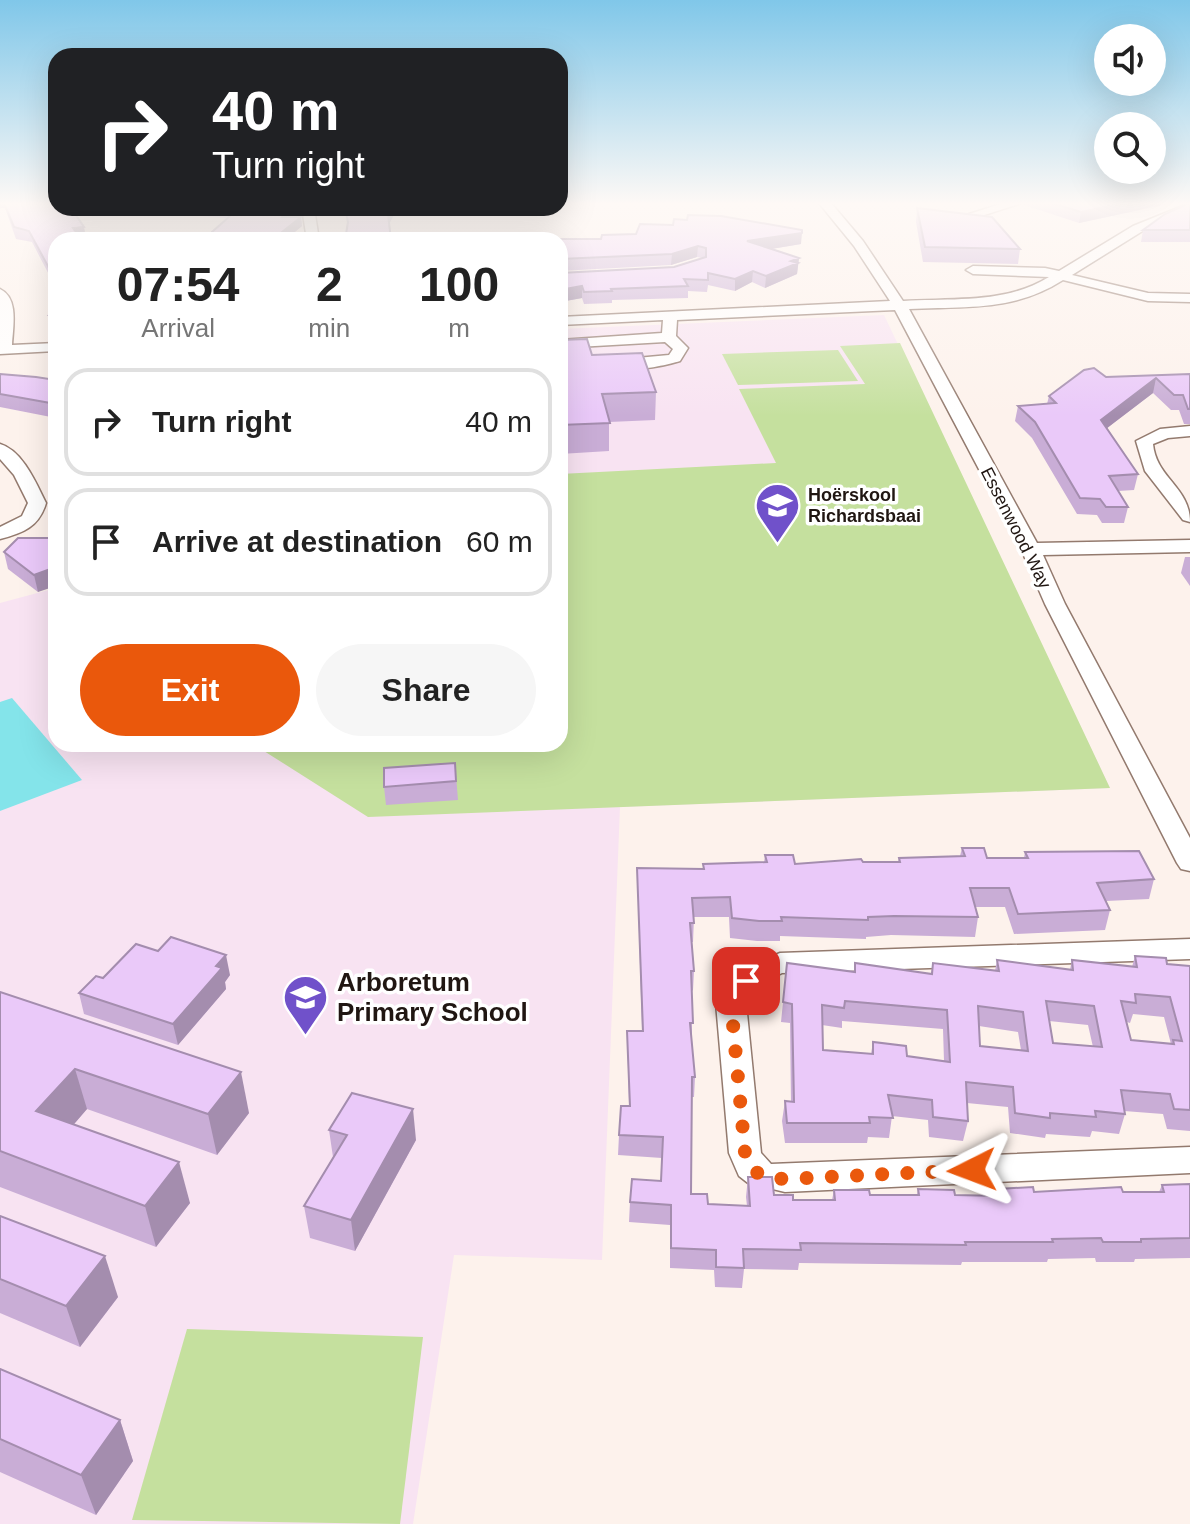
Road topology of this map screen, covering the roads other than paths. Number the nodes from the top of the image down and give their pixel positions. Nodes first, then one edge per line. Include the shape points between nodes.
1 (879, 274) edge
2 (1049, 274) edge
3 (1065, 275) junction
4 (0, 293) edge
5 (1190, 298) edge
6 (900, 306) junction
7 (670, 316) junction
8 (568, 321) edge
9 (669, 337) junction
10 (568, 343) edge
11 (48, 347) edge
12 (2, 350) edge
13 (609, 365) edge
14 (1190, 431) edge
15 (0, 449) edge
16 (1190, 516) edge
17 (0, 533) edge
18 (1190, 546) edge
19 (1031, 549) junction
20 (1190, 863) edge
21 (1190, 949) edge
22 (1190, 1160) edge

1 - 6 street, Essenwood Way
2 - 3 street
3 - 5 street via 1148,297
3 - 6 street via 1008,300
4 - 12 street via 7,311
6 - 7 street
6 - 19 street, Essenwood Way
7 - 8 street
7 - 9 street
9 - 10 street
9 - 13 street via 681,348 675,358
11 - 12 street
14 - 16 street via 1144,441 1152,466
15 - 17 street via 22,473 37,503 30,520
18 - 19 street
19 - 20 street, Essenwood Way
21 - 22 street via 780,963 755,972 731,1003 745,1153 758,1175 785,1179

